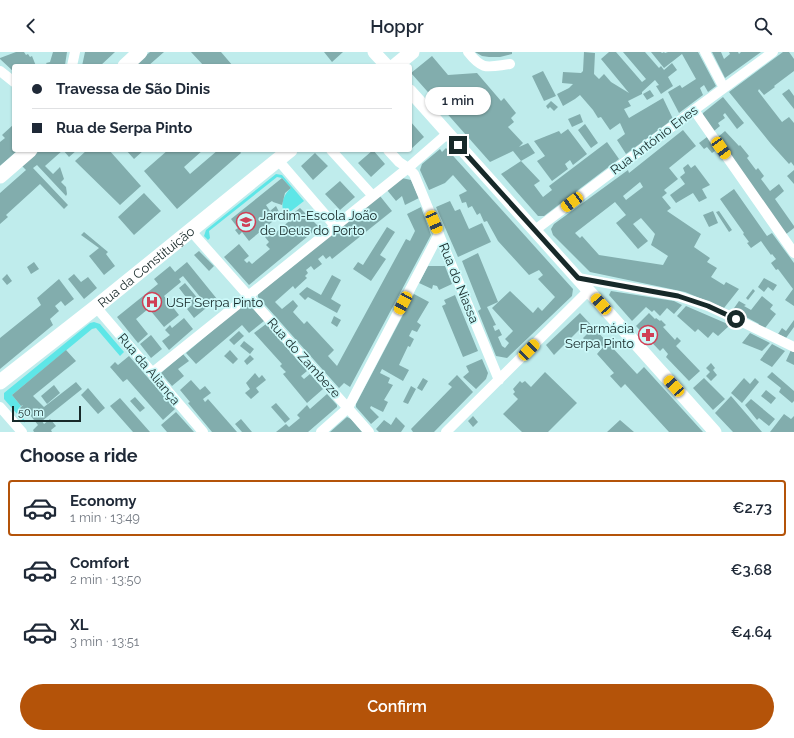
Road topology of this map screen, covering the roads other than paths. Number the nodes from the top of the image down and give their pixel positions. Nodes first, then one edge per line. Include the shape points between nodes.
1 (75, 52) edge
2 (140, 52) edge
3 (374, 52) edge
4 (412, 52) edge
5 (468, 52) edge
6 (705, 52) edge
7 (773, 52) edge
8 (72, 64) edge
9 (127, 64) edge
10 (385, 64) edge
11 (397, 64) edge
12 (510, 64) dead end
13 (0, 71) edge
14 (12, 80) edge
15 (724, 88) junction
16 (412, 93) edge
17 (694, 110) junction
18 (448, 133) junction
19 (28, 152) edge
20 (288, 152) edge
21 (333, 152) edge
22 (390, 152) edge
23 (278, 160) junction
24 (408, 168) junction
25 (0, 176) edge
26 (372, 196) junction
27 (335, 226) junction
28 (190, 230) junction
29 (535, 230) junction
30 (439, 234) junction
31 (794, 253) edge
32 (578, 278) junction
33 (589, 290) junction
34 (248, 296) junction
35 (96, 307) junction
36 (794, 347) edge
37 (152, 373) junction
38 (499, 380) junction
39 (0, 382) edge
40 (0, 407) edge
41 (348, 408) junction
42 (22, 432) edge
43 (203, 432) edge
44 (321, 432) edge
45 (370, 432) edge
46 (446, 432) edge
47 (715, 432) edge

1 - 8 street
2 - 9 main road
3 - 10 street
4 - 11 main road
5 - 12 street via 476,63 484,66
6 - 15 street
7 - 15 street, Rua António Enes
13 - 14 street
15 - 17 street, Rua António Enes
16 - 18 street
17 - 29 street, Rua António Enes
17 - 31 street
18 - 24 street
18 - 29 street
19 - 25 main road
20 - 23 main road, Rua da Constituição
21 - 26 street
22 - 24 street, Rua do Niassa
23 - 27 street
23 - 28 main road, Rua da Constituição
24 - 26 street
24 - 30 street, Rua do Niassa via 414,174
26 - 27 street
27 - 34 street
28 - 34 street, Rua do Zambeze
28 - 35 main road, Rua da Constituição
29 - 32 street
30 - 38 street, Rua do Niassa
30 - 41 street
32 - 33 street
32 - 36 street via 678,296 729,316
33 - 38 street
33 - 47 street
34 - 37 street
34 - 41 street, Rua do Zambeze
35 - 37 street, Rua da Aliança
35 - 39 main road, Rua da Constituição
37 - 43 street, Rua da Aliança
38 - 46 street
40 - 42 street
41 - 44 street
41 - 45 street, Rua do Zambeze

